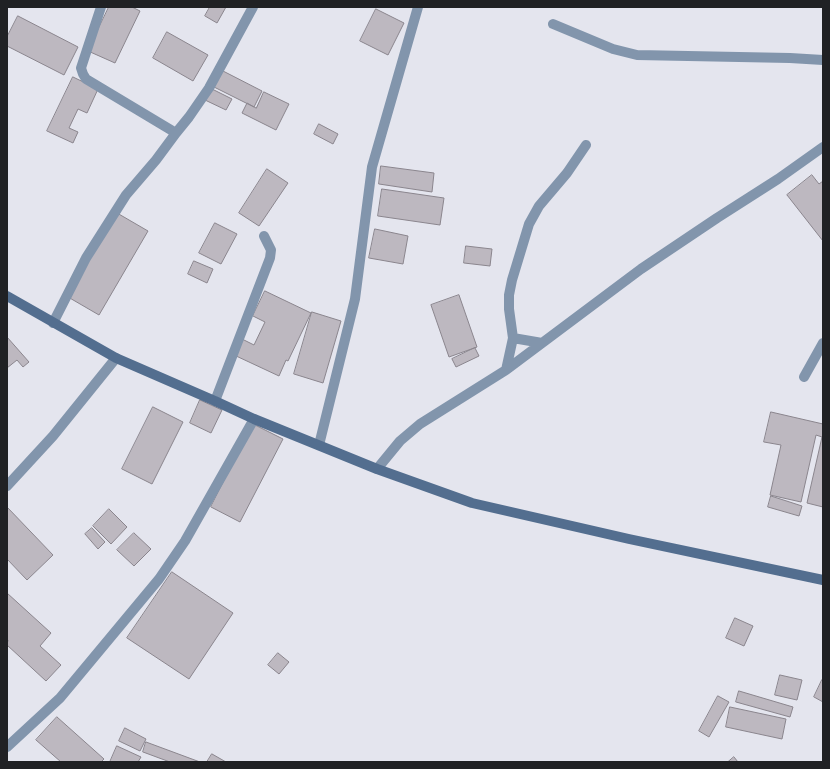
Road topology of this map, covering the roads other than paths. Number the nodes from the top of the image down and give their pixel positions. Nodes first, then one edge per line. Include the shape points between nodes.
1 (101, 7) edge
2 (253, 7) edge
3 (418, 7) edge
4 (553, 24) dead end
5 (823, 60) edge
6 (176, 133) junction
7 (586, 145) dead end
8 (823, 147) edge
9 (264, 236) dead end
10 (7, 296) edge
11 (53, 323) junction
12 (513, 338) junction
13 (542, 343) junction
14 (823, 343) edge
15 (116, 358) junction
16 (506, 370) junction
17 (804, 377) dead end
18 (215, 401) junction
19 (254, 419) junction
20 (319, 445) junction
21 (377, 469) junction
22 (7, 486) edge
23 (823, 580) edge
24 (7, 747) edge

1 - 6 street via 81,68 83,74 86,79
2 - 6 street via 209,88
3 - 20 street via 372,168 355,299
4 - 5 street via 613,49 637,55
6 - 11 street via 126,195 86,258
7 - 12 street via 567,173 539,206 529,224 509,296
8 - 13 street via 641,269
9 - 18 street via 271,250 270,258
10 - 11 main road
11 - 15 main road
12 - 13 street
12 - 16 street
13 - 16 street
14 - 17 street
15 - 18 main road
15 - 22 street via 53,436
16 - 21 street via 420,424 400,441
18 - 19 main road
19 - 20 main road
19 - 24 street via 186,541 159,579 60,698
20 - 21 main road
21 - 23 main road via 472,503

